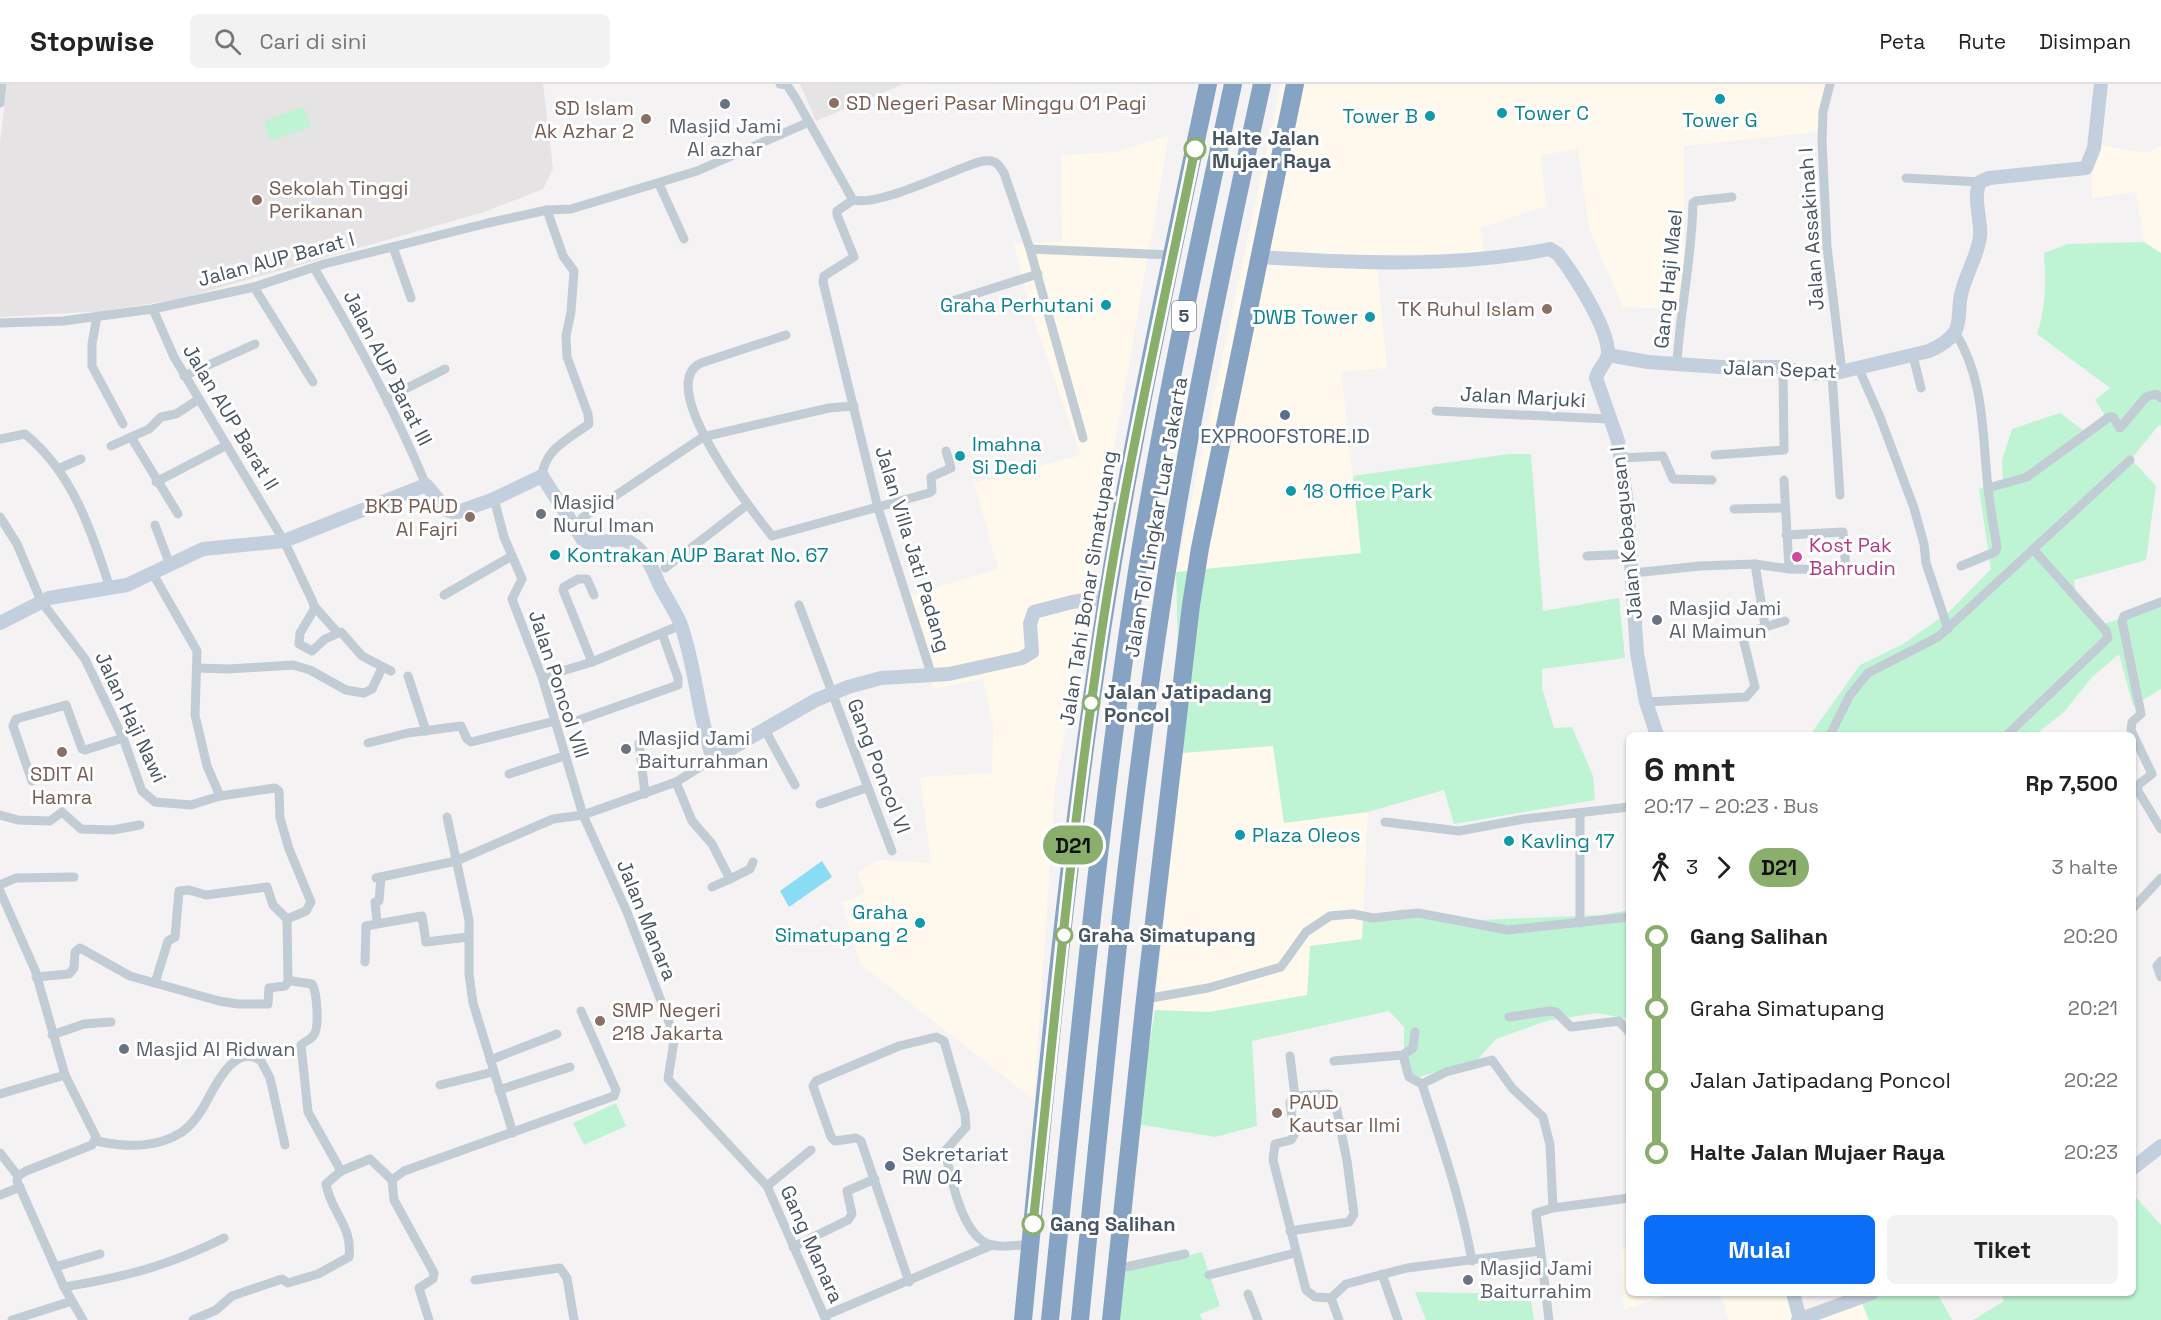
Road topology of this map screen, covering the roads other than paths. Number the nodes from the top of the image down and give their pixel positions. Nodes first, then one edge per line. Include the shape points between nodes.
1 (2, 84) edge
2 (786, 84) edge
3 (1208, 84) edge
4 (1233, 84) edge
5 (1262, 84) edge
6 (1295, 84) edge
7 (1830, 84) edge
8 (2100, 84) edge
9 (0, 103) edge
10 (809, 122) junction
11 (1906, 178) dead end
12 (1980, 182) junction
13 (658, 184) junction
14 (1732, 197) dead end
15 (853, 200) junction
16 (547, 210) junction
17 (684, 239) dead end
18 (393, 247) junction
19 (1030, 249) junction
20 (1172, 255) junction
21 (1259, 257) junction
22 (314, 268) junction
23 (1038, 274) junction
24 (254, 286) junction
25 (411, 298) dead end
26 (943, 304) dead end
27 (153, 309) junction
28 (97, 316) junction
29 (0, 322) edge
30 (1955, 332) junction
31 (786, 335) dead end
32 (255, 344) dead end
33 (1608, 355) junction
34 (1913, 356) junction
35 (1677, 363) junction
36 (1783, 367) junction
37 (445, 369) dead end
38 (1859, 369) junction
39 (1837, 373) junction
40 (184, 376) junction
41 (313, 382) dead end
42 (1921, 388) dead end
43 (2161, 398) edge
44 (199, 399) junction
45 (388, 404) junction
46 (854, 406) junction
47 (1436, 411) dead end
48 (1609, 419) junction
49 (123, 424) dead end
50 (131, 437) junction
51 (703, 437) junction
52 (1083, 438) dead end
53 (0, 439) edge
54 (111, 446) dead end
55 (227, 446) junction
56 (946, 452) dead end
57 (1715, 455) dead end
58 (1621, 458) junction
59 (81, 459) dead end
60 (2130, 460) dead end
61 (60, 468) junction
62 (542, 476) junction
63 (1712, 480) dead end
64 (1784, 480) dead end
65 (156, 482) junction
66 (426, 485) junction
67 (1988, 488) junction
68 (1840, 495) dead end
69 (494, 500) junction
70 (747, 505) junction
71 (878, 508) junction
72 (1784, 508) junction
73 (1734, 509) dead end
74 (178, 514) dead end
75 (0, 516) edge
76 (582, 518) dead end
77 (155, 525) dead end
78 (1786, 535) junction
79 (284, 542) junction
80 (2033, 549) junction
81 (1631, 554) junction
82 (512, 556) junction
83 (1587, 556) dead end
84 (1755, 564) junction
85 (170, 565) junction
86 (1961, 566) dead end
87 (665, 568) dead end
88 (1789, 569) junction
89 (1633, 573) junction
90 (153, 574) junction
91 (110, 588) junction
92 (444, 595) dead end
93 (594, 595) dead end
94 (1107, 597) junction
95 (41, 601) junction
96 (2161, 602) edge
97 (799, 605) dead end
98 (314, 606) junction
99 (1785, 621) dead end
100 (0, 623) edge
101 (681, 625) junction
102 (1766, 626) junction
103 (1948, 629) junction
104 (337, 632) junction
105 (662, 633) junction
106 (592, 662) junction
107 (197, 668) junction
108 (408, 675) dead end
109 (932, 676) junction
110 (542, 677) junction
111 (832, 693) junction
112 (1646, 702) junction
113 (579, 720) dead end
114 (555, 721) junction
115 (765, 730) junction
116 (426, 731) junction
117 (1656, 732) edge
118 (1832, 732) edge
119 (2010, 732) edge
120 (2132, 732) edge
121 (123, 738) junction
122 (2136, 740) edge
123 (368, 743) dead end
124 (639, 743) dead end
125 (564, 756) junction
126 (714, 759) junction
127 (509, 774) dead end
128 (32, 782) dead end
129 (676, 782) junction
130 (795, 785) dead end
131 (866, 788) junction
132 (645, 794) junction
133 (219, 796) junction
134 (2142, 798) junction
135 (2136, 802) edge
136 (820, 804) dead end
137 (1626, 807) edge
138 (1580, 813) junction
139 (0, 815) edge
140 (583, 815) junction
141 (447, 817) dead end
142 (1385, 822) dead end
143 (140, 825) dead end
144 (2161, 829) edge
145 (892, 851) dead end
146 (456, 861) junction
147 (753, 862) dead end
148 (74, 877) dead end
149 (2161, 878) edge
150 (730, 879) junction
151 (0, 885) edge
152 (712, 887) dead end
153 (0, 891) edge
154 (2136, 905) edge
155 (1626, 917) edge
156 (287, 919) junction
157 (377, 922) junction
158 (1580, 923) junction
159 (468, 937) junction
160 (2161, 961) edge
161 (365, 962) dead end
162 (36, 973) junction
163 (2159, 974) edge
164 (289, 980) junction
165 (155, 983) junction
166 (1145, 999) junction
167 (581, 1011) dead end
168 (1509, 1017) dead end
169 (111, 1022) dead end
170 (1626, 1029) edge
171 (1414, 1032) dead end
172 (558, 1034) dead end
173 (52, 1035) junction
174 (1403, 1055) junction
175 (1290, 1056) dead end
176 (490, 1060) junction
177 (1334, 1061) dead end
178 (570, 1067) dead end
179 (494, 1072) junction
180 (65, 1075) junction
181 (1422, 1084) junction
182 (440, 1086) dead end
183 (499, 1090) junction
184 (0, 1095) edge
185 (1295, 1096) junction
186 (690, 1104) joint
187 (513, 1133) junction
188 (96, 1141) junction
189 (285, 1145) dead end
190 (2161, 1146) edge
191 (811, 1150) dead end
192 (0, 1153) edge
193 (3, 1166) edge
194 (2136, 1166) edge
195 (341, 1171) junction
196 (393, 1179) junction
197 (875, 1179) junction
198 (18, 1181) junction
199 (767, 1186) junction
200 (0, 1189) edge
201 (0, 1195) edge
202 (1626, 1198) edge
203 (1553, 1208) junction
204 (1290, 1231) junction
205 (224, 1238) dead end
206 (1030, 1244) junction
207 (992, 1245) junction
208 (793, 1247) junction
209 (1540, 1251) junction
210 (1296, 1253) junction
211 (100, 1254) dead end
212 (1185, 1254) dead end
213 (1472, 1261) junction
214 (55, 1267) junction
215 (1117, 1269) junction
216 (1382, 1274) junction
217 (1209, 1275) dead end
218 (475, 1280) dead end
219 (909, 1282) junction
220 (64, 1287) junction
221 (1248, 1294) dead end
222 (1794, 1296) edge
223 (1864, 1296) edge
224 (1331, 1298) junction
225 (72, 1301) junction
226 (825, 1318) edge
227 (198, 1319) edge
228 (1799, 1319) edge
229 (12, 1320) edge
230 (83, 1320) edge
231 (429, 1320) edge
232 (574, 1320) edge
233 (1023, 1320) edge
234 (1050, 1320) edge
235 (1080, 1320) edge
236 (1111, 1320) edge
237 (1258, 1320) edge
238 (1338, 1320) edge
239 (1398, 1320) edge
240 (1549, 1320) edge

1 - 9 street
2 - 10 street
3 - 20 highway, Jalan Tahi Bonar Simatupang
4 - 234 highway, Jalan Tol Lingkar Luar Jakarta / 5 via 1184,316 1141,549 1095,887
5 - 235 highway, Jalan Tol Lingkar Luar Jakarta / 5 via 1163,595 1141,747
6 - 21 highway
7 - 39 street, Jalan Assakinah I via 1822,140
8 - 12 street via 2094,148 2086,168
10 - 13 street, Jalan AUP Barat I via 742,153
10 - 15 street
11 - 12 street
12 - 30 street via 1980,237 1961,294
13 - 16 street, Jalan AUP Barat I via 571,209
13 - 17 street
14 - 35 street, Gang Haji Mael via 1693,203
15 - 19 street via 883,196 973,164 993,161 1004,173
15 - 46 street, Jalan Villa Jati Padang via 837,215 855,256 822,279
16 - 18 street, Jalan AUP Barat I
16 - 62 street via 563,256 574,272 567,357 589,424 548,454
18 - 22 street, Jalan AUP Barat I
18 - 25 street
19 - 20 street
19 - 23 street
20 - 94 highway, Jalan Tahi Bonar Simatupang
21 - 33 street via 1381,263 1459,261 1553,250 1565,263 1599,323
21 - 166 highway via 1191,604
22 - 24 street, Jalan AUP Barat I
22 - 45 street, Jalan AUP Barat III via 358,341
23 - 26 street
23 - 52 street
24 - 27 street, Jalan AUP Barat I
24 - 41 street
27 - 28 street, Jalan AUP Barat I
27 - 40 street, Jalan AUP Barat II
28 - 29 street, Jalan AUP Barat I via 20,324
28 - 49 street via 92,366
30 - 34 street, Jalan Sepat via 1940,346
30 - 67 street via 1969,354 1982,412
31 - 51 street via 694,366 688,375 689,390
32 - 40 street
33 - 35 street, Jalan Sepat
33 - 48 street, Jalan Kebagusan I via 1596,378
34 - 38 street, Jalan Sepat
34 - 42 street
35 - 36 street, Jalan Sepat
36 - 39 street, Jalan Sepat via 1802,373
36 - 57 street via 1784,450
37 - 45 street via 391,396
38 - 39 street, Jalan Sepat
38 - 103 street via 1918,521 1926,563
39 - 68 street, Jalan Assakinah I
40 - 44 street, Jalan AUP Barat II
43 - 67 street via 2156,394 2146,397 2120,428 2109,417 2021,481
44 - 50 street
44 - 55 street, Jalan AUP Barat II
45 - 66 street, Jalan AUP Barat III
46 - 51 street via 829,408
46 - 71 street, Jalan Villa Jati Padang
47 - 48 street, Jalan Marjuki
48 - 58 street, Jalan Kebagusan I
50 - 54 street
50 - 65 street
51 - 70 street
51 - 76 street
53 - 61 street via 25,434
55 - 65 street
55 - 79 street, Jalan AUP Barat II
56 - 71 street via 951,468 931,477 931,492
58 - 63 street via 1663,456 1673,479
58 - 81 street, Jalan Kebagusan I
59 - 61 street
60 - 80 street
61 - 91 street via 96,545
62 - 69 street
62 - 101 street via 579,537 590,543 615,538 633,544 652,569
64 - 72 street
65 - 74 street
66 - 69 street via 452,513
66 - 79 street
67 - 86 street via 1996,550
69 - 82 street, Jalan Poncol VIII
70 - 71 street via 772,536
70 - 87 street
71 - 109 street, Jalan Villa Jati Padang
72 - 73 street
72 - 78 street
75 - 95 street, Jalan Haji Nawi
77 - 85 street
78 - 88 street
78 - 88 street via 1845,534 1844,572
79 - 85 street via 213,547
79 - 98 street, Jalan AUP Barat II
80 - 103 street
80 - 119 street via 2108,638
81 - 83 street
81 - 89 street, Jalan Kebagusan I
82 - 92 street
82 - 110 street, Jalan Poncol VIII via 522,579 512,599
84 - 88 street
84 - 89 street
84 - 102 street
85 - 90 street
89 - 112 street, Jalan Kebagusan I via 1637,653
90 - 91 street
90 - 107 street via 194,644
91 - 95 street
93 - 106 street via 587,579 582,578 563,590
94 - 109 street via 1034,612 1030,624 1032,652 1022,658
94 - 206 highway, Jalan Tahi Bonar Simatupang via 1081,777
95 - 100 street
95 - 121 street, Jalan Haji Nawi via 86,659
96 - 120 street via 2122,619 2141,710 2132,723
97 - 111 street, Gang Poncol VI
98 - 104 street, Jalan AUP Barat II
98 - 104 street via 300,633 299,644 312,651
99 - 102 street
101 - 105 street
101 - 126 street via 699,712
102 - 112 street via 1742,634 1755,687 1746,697
103 - 118 street via 1929,644 1868,673 1850,695
104 - 107 street, Jalan AUP Barat II via 362,656 387,670 364,693 346,690 293,665
105 - 106 street
105 - 113 street via 678,685
106 - 110 street
107 - 133 street via 197,728
108 - 116 street
109 - 111 street via 881,678
110 - 114 street, Jalan Poncol VIII
111 - 115 street
111 - 131 street, Gang Poncol VI
112 - 117 street, Jalan Kebagusan I
114 - 116 street via 471,742 461,726
114 - 125 street, Jalan Poncol VIII
115 - 126 street
115 - 130 street
116 - 123 street
121 - 128 street via 85,750 66,705 16,719 13,726
121 - 133 street, Jalan Haji Nawi via 139,785 155,802 191,805
122 - 134 street via 2152,774 2137,787
124 - 132 street
125 - 127 street
125 - 140 street, Jalan Poncol VIII
126 - 129 street
129 - 132 street
129 - 150 street via 692,821 712,844
131 - 136 street
131 - 145 street, Gang Poncol VI
132 - 140 street
133 - 156 street, Jalan Haji Nawi via 275,788 280,793 280,818 311,902 306,911
134 - 135 street
134 - 144 street
137 - 138 street
138 - 142 street via 1459,831
138 - 158 street
139 - 143 street via 50,821 62,812 79,828 100,831
140 - 146 street via 553,819
140 - 186 street, Jalan Manara via 627,912 672,1030 674,1041 667,1077
141 - 146 street
146 - 157 street via 378,878
146 - 159 street via 469,920
147 - 150 street via 750,869
148 - 151 street via 16,878
149 - 154 street
150 - 152 street
153 - 162 street
155 - 158 street
156 - 164 street
156 - 165 street via 273,905 267,887 206,895 179,891 175,937 168,941
157 - 159 street via 422,916 426,942
157 - 161 street via 366,926
158 - 166 street via 1508,930 1418,913 1373,918 1353,914 1330,916 1306,932 1281,967 1208,988
159 - 176 street via 472,997
160 - 163 street via 2157,966
162 - 165 street via 69,974 75,952 80,948 130,976
162 - 173 street
164 - 165 street via 285,986 269,988 268,1004 255,1005 219,1001
164 - 195 street via 312,984 317,996 315,1034 301,1045 304,1094 310,1117
166 - 215 highway
167 - 187 street via 616,1094
168 - 170 street via 1550,1011 1571,1027 1619,1021
169 - 173 street via 82,1025
171 - 174 street via 1413,1048
172 - 176 street
173 - 180 street
174 - 177 street
174 - 181 street via 1409,1077
175 - 185 street
176 - 179 street
178 - 183 street
179 - 182 street
179 - 183 street
180 - 184 street
180 - 188 street
181 - 203 street via 1446,1072 1491,1060 1512,1088 1543,1117 1550,1145
181 - 213 street via 1454,1179
183 - 187 street
185 - 204 street via 1290,1102 1294,1137 1276,1143 1274,1148
185 - 204 street via 1329,1094 1335,1101 1354,1214 1349,1222
186 - 199 street, Gang Manara
187 - 196 street via 404,1171
188 - 189 street via 134,1146 173,1137 195,1120 223,1072 242,1059 253,1057 261,1061 270,1078
188 - 198 street
190 - 194 street
191 - 199 street
192 - 193 street
193 - 198 street
195 - 196 street via 370,1159
195 - 227 street via 326,1184 327,1194 351,1241 349,1257 302,1280 288,1283 282,1279 232,1296 220,1308
196 - 231 street via 394,1200 434,1273 433,1279 418,1288
197 - 207 street via 860,1139 838,1141 831,1137 814,1084 914,1041 936,1036 944,1041 965,1114 964,1132 945,1151 955,1193 977,1238
197 - 208 street via 846,1191 852,1214 848,1221
197 - 219 street
198 - 200 street
198 - 201 street
198 - 214 street
199 - 208 street, Gang Manara
202 - 203 street
203 - 209 street via 1539,1210 1535,1218
204 - 210 street
205 - 220 street via 141,1273
206 - 207 street
206 - 233 highway, Jalan Tahi Bonar Simatupang
207 - 219 street
208 - 226 street, Gang Manara
209 - 213 street
209 - 240 street
210 - 217 street
210 - 224 street via 1310,1296
211 - 214 street
212 - 215 street
213 - 216 street
214 - 220 street
215 - 236 highway
216 - 224 street via 1341,1287
216 - 239 street
218 - 232 street via 560,1268 567,1278
219 - 226 street
220 - 225 street
221 - 237 street
222 - 228 street
223 - 228 street
224 - 238 street
225 - 229 street
225 - 230 street

